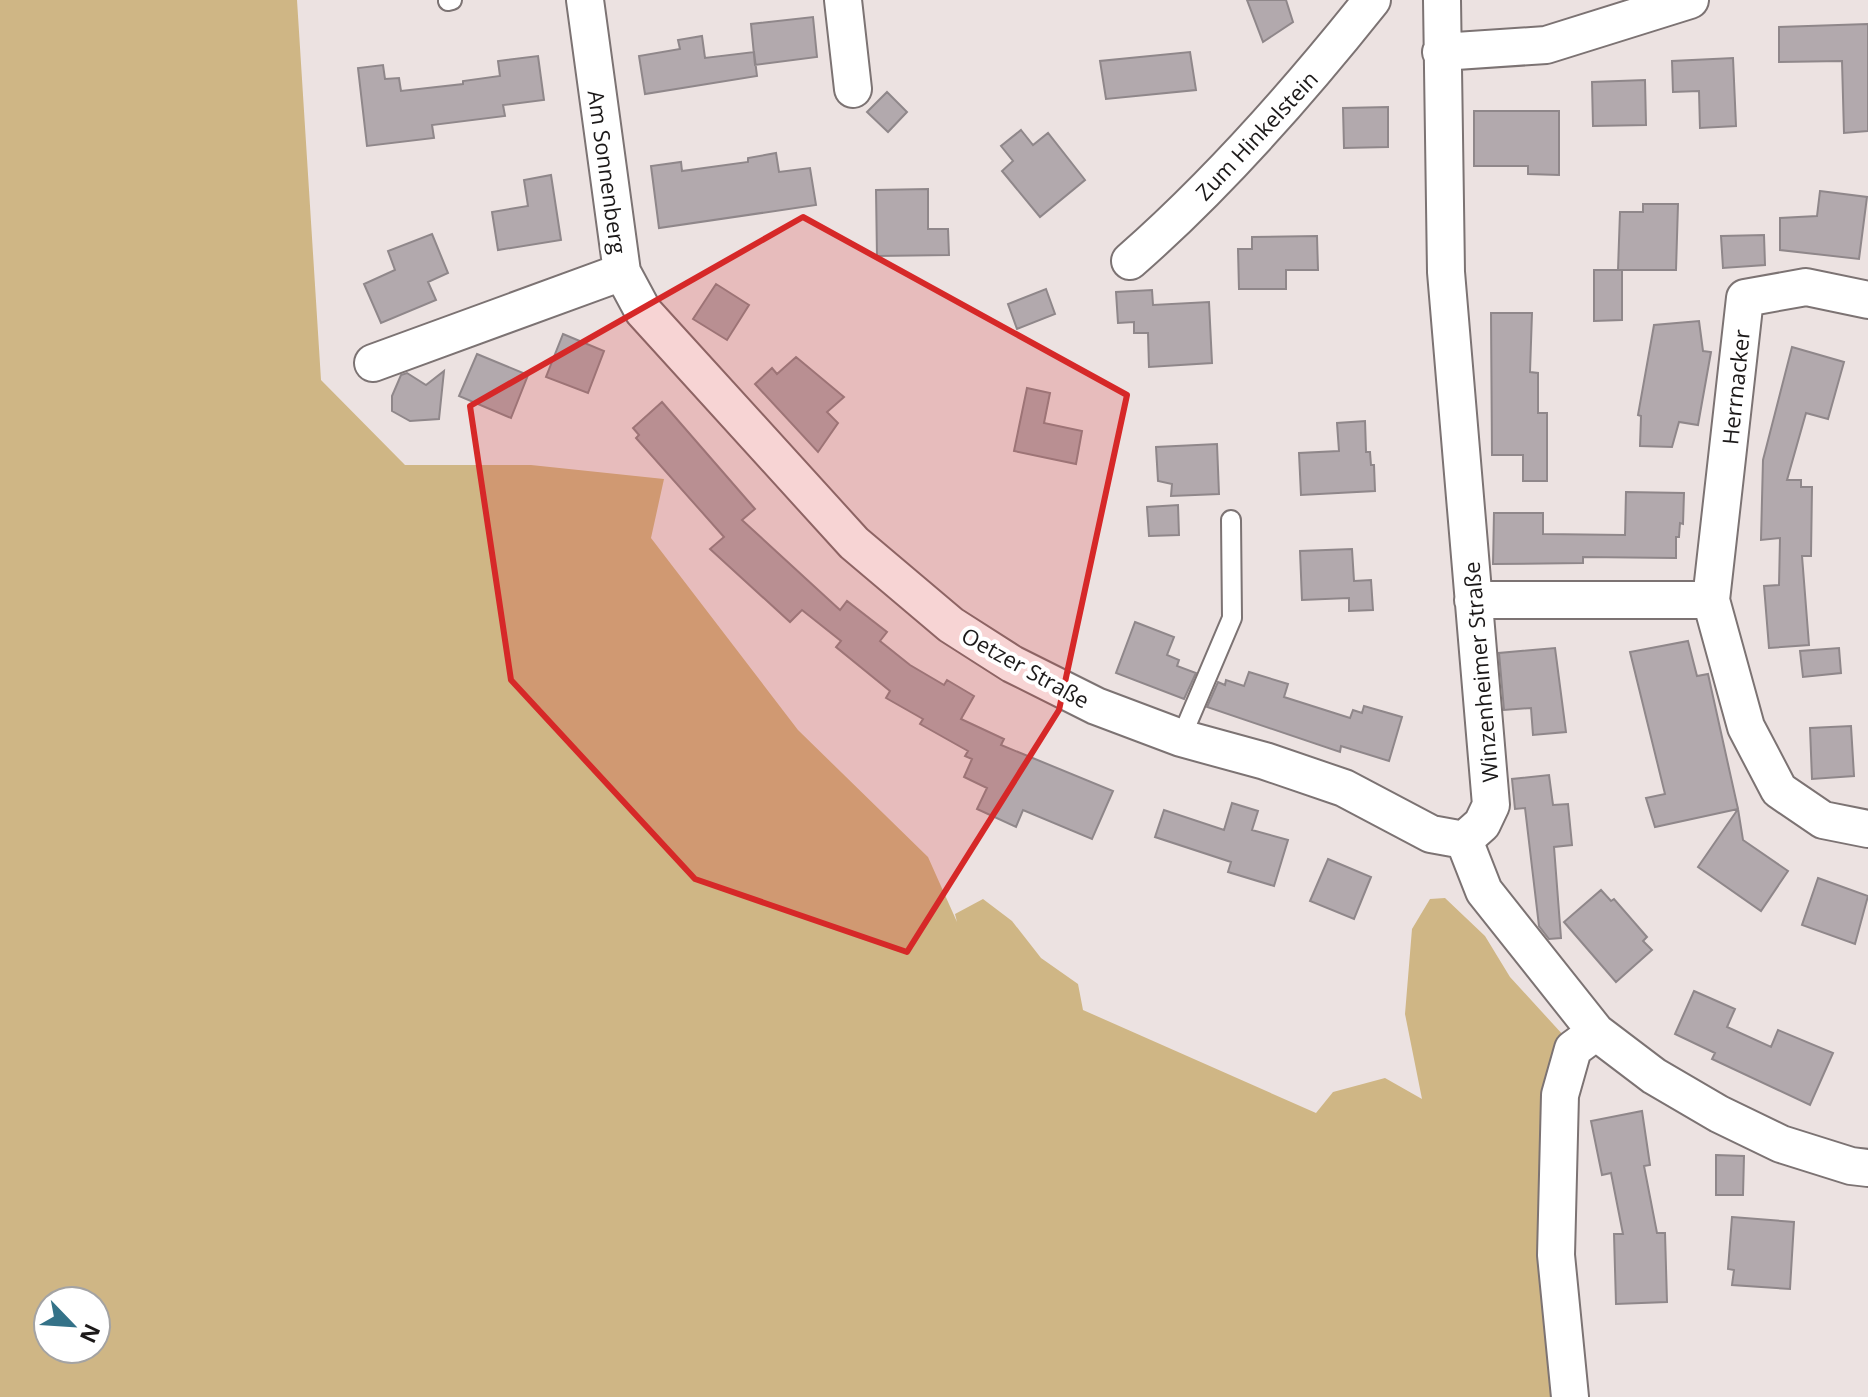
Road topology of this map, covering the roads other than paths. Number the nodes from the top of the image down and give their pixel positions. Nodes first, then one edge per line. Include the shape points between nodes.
1 (585, 0) edge
2 (843, 0) edge
3 (1372, 0) edge
4 (1442, 0) edge
5 (1690, 0) edge
6 (1441, 52) junction
7 (853, 89) dead end
8 (1130, 261) dead end
9 (622, 272) junction
10 (1868, 300) edge
11 (373, 363) dead end
12 (1231, 520) dead end
13 (1473, 600) junction
14 (1711, 600) junction
15 (1181, 738) junction
16 (1868, 829) edge
17 (1464, 840) junction
18 (1596, 1032) junction
19 (1868, 1168) edge
20 (1570, 1397) edge

1 - 9 street, Am Sonnenberg
2 - 7 street
3 - 8 street, Zum Hinkelstein via 1313,74 1176,221
4 - 6 street, Winzenheimer Straße
5 - 6 street via 1546,45
6 - 13 street, Winzenheimer Straße via 1446,272
9 - 11 street, Am Sonnenberg
9 - 15 street, Oetzer Straße via 643,311 854,543 951,625 1012,664 1096,706
10 - 14 street, Herrnacker via 1806,287 1745,298
12 - 15 lane via 1232,618
13 - 14 street
13 - 17 street, Winzenheimer Straße via 1491,805 1482,824
14 - 16 street, Herrnacker via 1746,727 1779,790 1823,820
15 - 17 street, Oetzer Straße via 1344,788 1431,834
17 - 18 street via 1484,891
18 - 19 street via 1654,1076 1719,1114 1781,1144
18 - 20 street via 1573,1049 1560,1095 1556,1255

